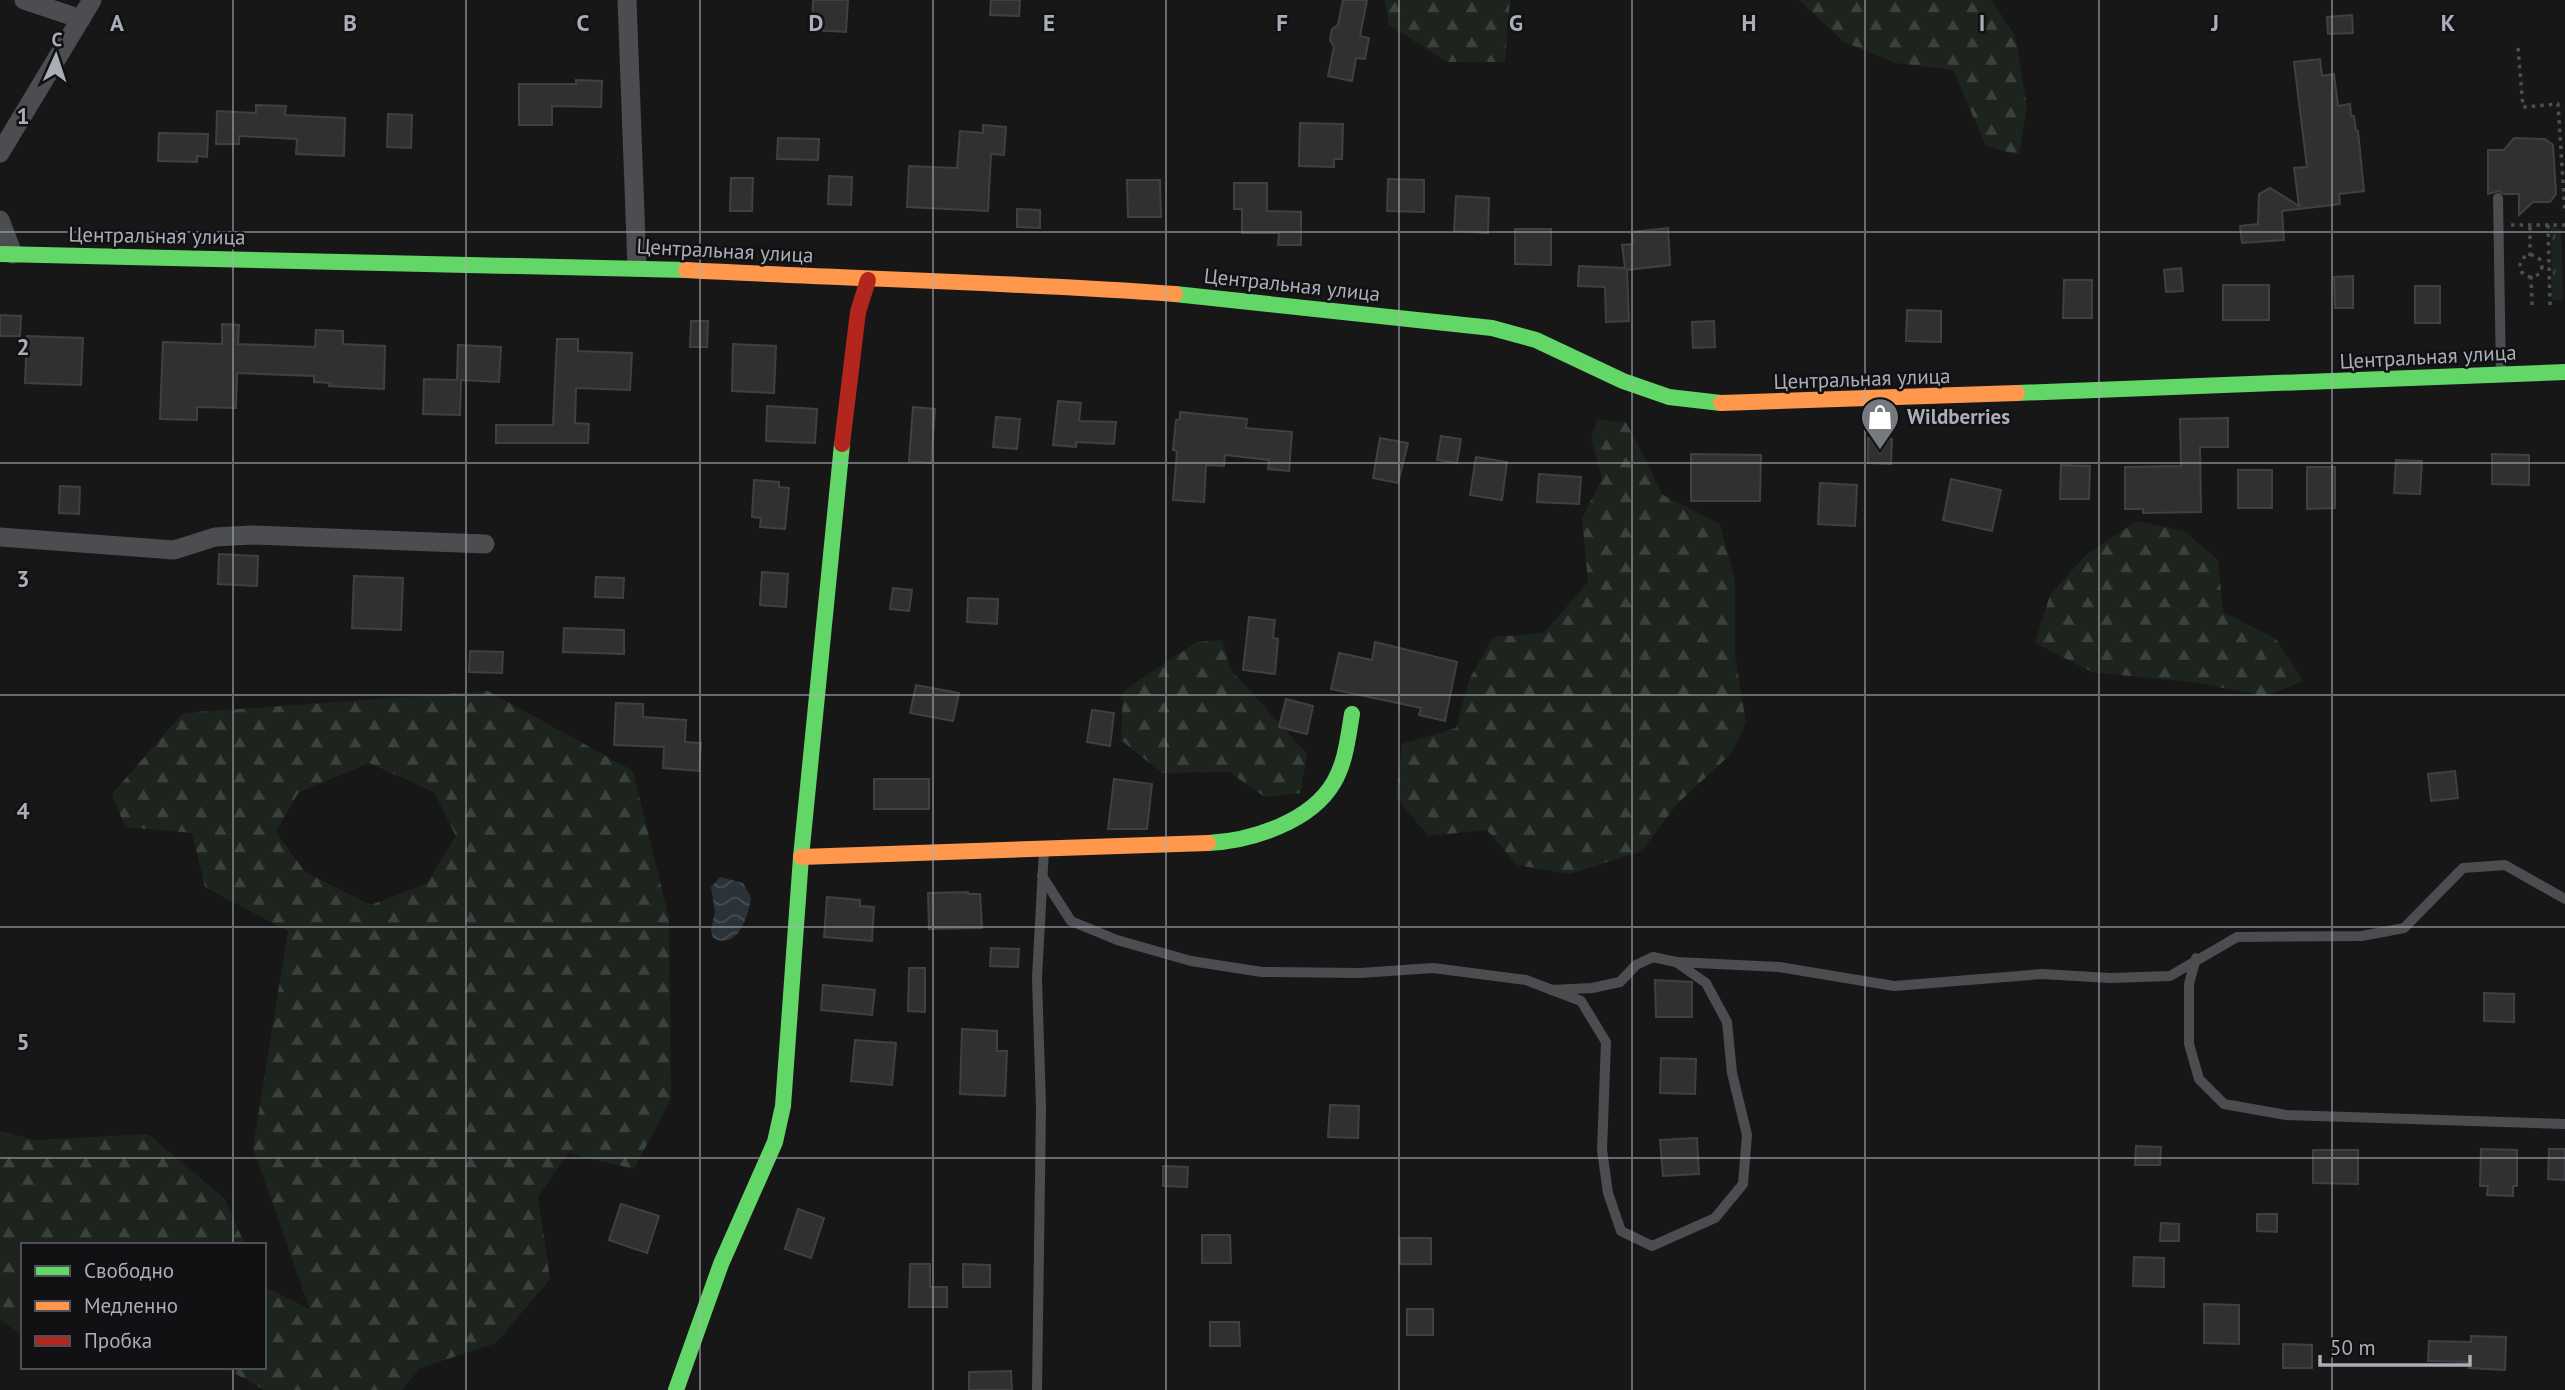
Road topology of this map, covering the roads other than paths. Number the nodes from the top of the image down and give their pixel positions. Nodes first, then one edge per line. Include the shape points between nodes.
1 (24, 0) edge
2 (92, 0) edge
3 (627, 0) edge
4 (81, 19) junction
5 (0, 153) edge
6 (2498, 198) dead end
7 (0, 220) edge
8 (7, 254) edge
9 (637, 267) junction
10 (868, 280) junction
11 (2565, 372) edge
12 (2501, 375) junction
13 (0, 537) edge
14 (485, 544) dead end
15 (1352, 715) dead end
16 (1044, 848) junction
17 (801, 857) junction
18 (1042, 876) junction
19 (2565, 899) edge
20 (2196, 958) junction
21 (1676, 962) junction
22 (1551, 990) junction
23 (2565, 1124) edge
24 (676, 1390) edge
25 (1037, 1390) edge

1 - 4 street
2 - 4 street
3 - 9 street
4 - 5 street
6 - 12 lane
7 - 8 street
8 - 9 street, Центральная улица
9 - 10 street, Центральная улица
10 - 12 street, Центральная улица via 1067,286 1492,328 1536,340 1669,397 1734,404
10 - 17 street via 858,312 848,395
11 - 12 street, Центральная улица
13 - 14 street via 174,550 215,537 251,535
15 - 16 street via 1341,769 1326,795 1268,831 1232,842
16 - 17 street
16 - 18 lane
17 - 24 street via 783,1106 775,1142 721,1264
18 - 22 lane via 1071,921 1191,961 1262,972 1433,968 1526,980
18 - 25 lane via 1037,978 1041,1107
19 - 20 lane via 2505,865 2463,868 2404,928 2361,936 2237,937
20 - 21 lane via 2170,976 2042,974 1894,986 1779,967
20 - 23 lane via 2189,984 2189,1044 2199,1079 2224,1104 2286,1115
21 - 22 lane via 1653,957 1636,965 1620,982
21 - 22 lane via 1706,983 1727,1022 1732,1073 1747,1135 1743,1184 1715,1218 1652,1246 1621,1231 1608,1193 1602,1150 1606,1042 1581,1001

